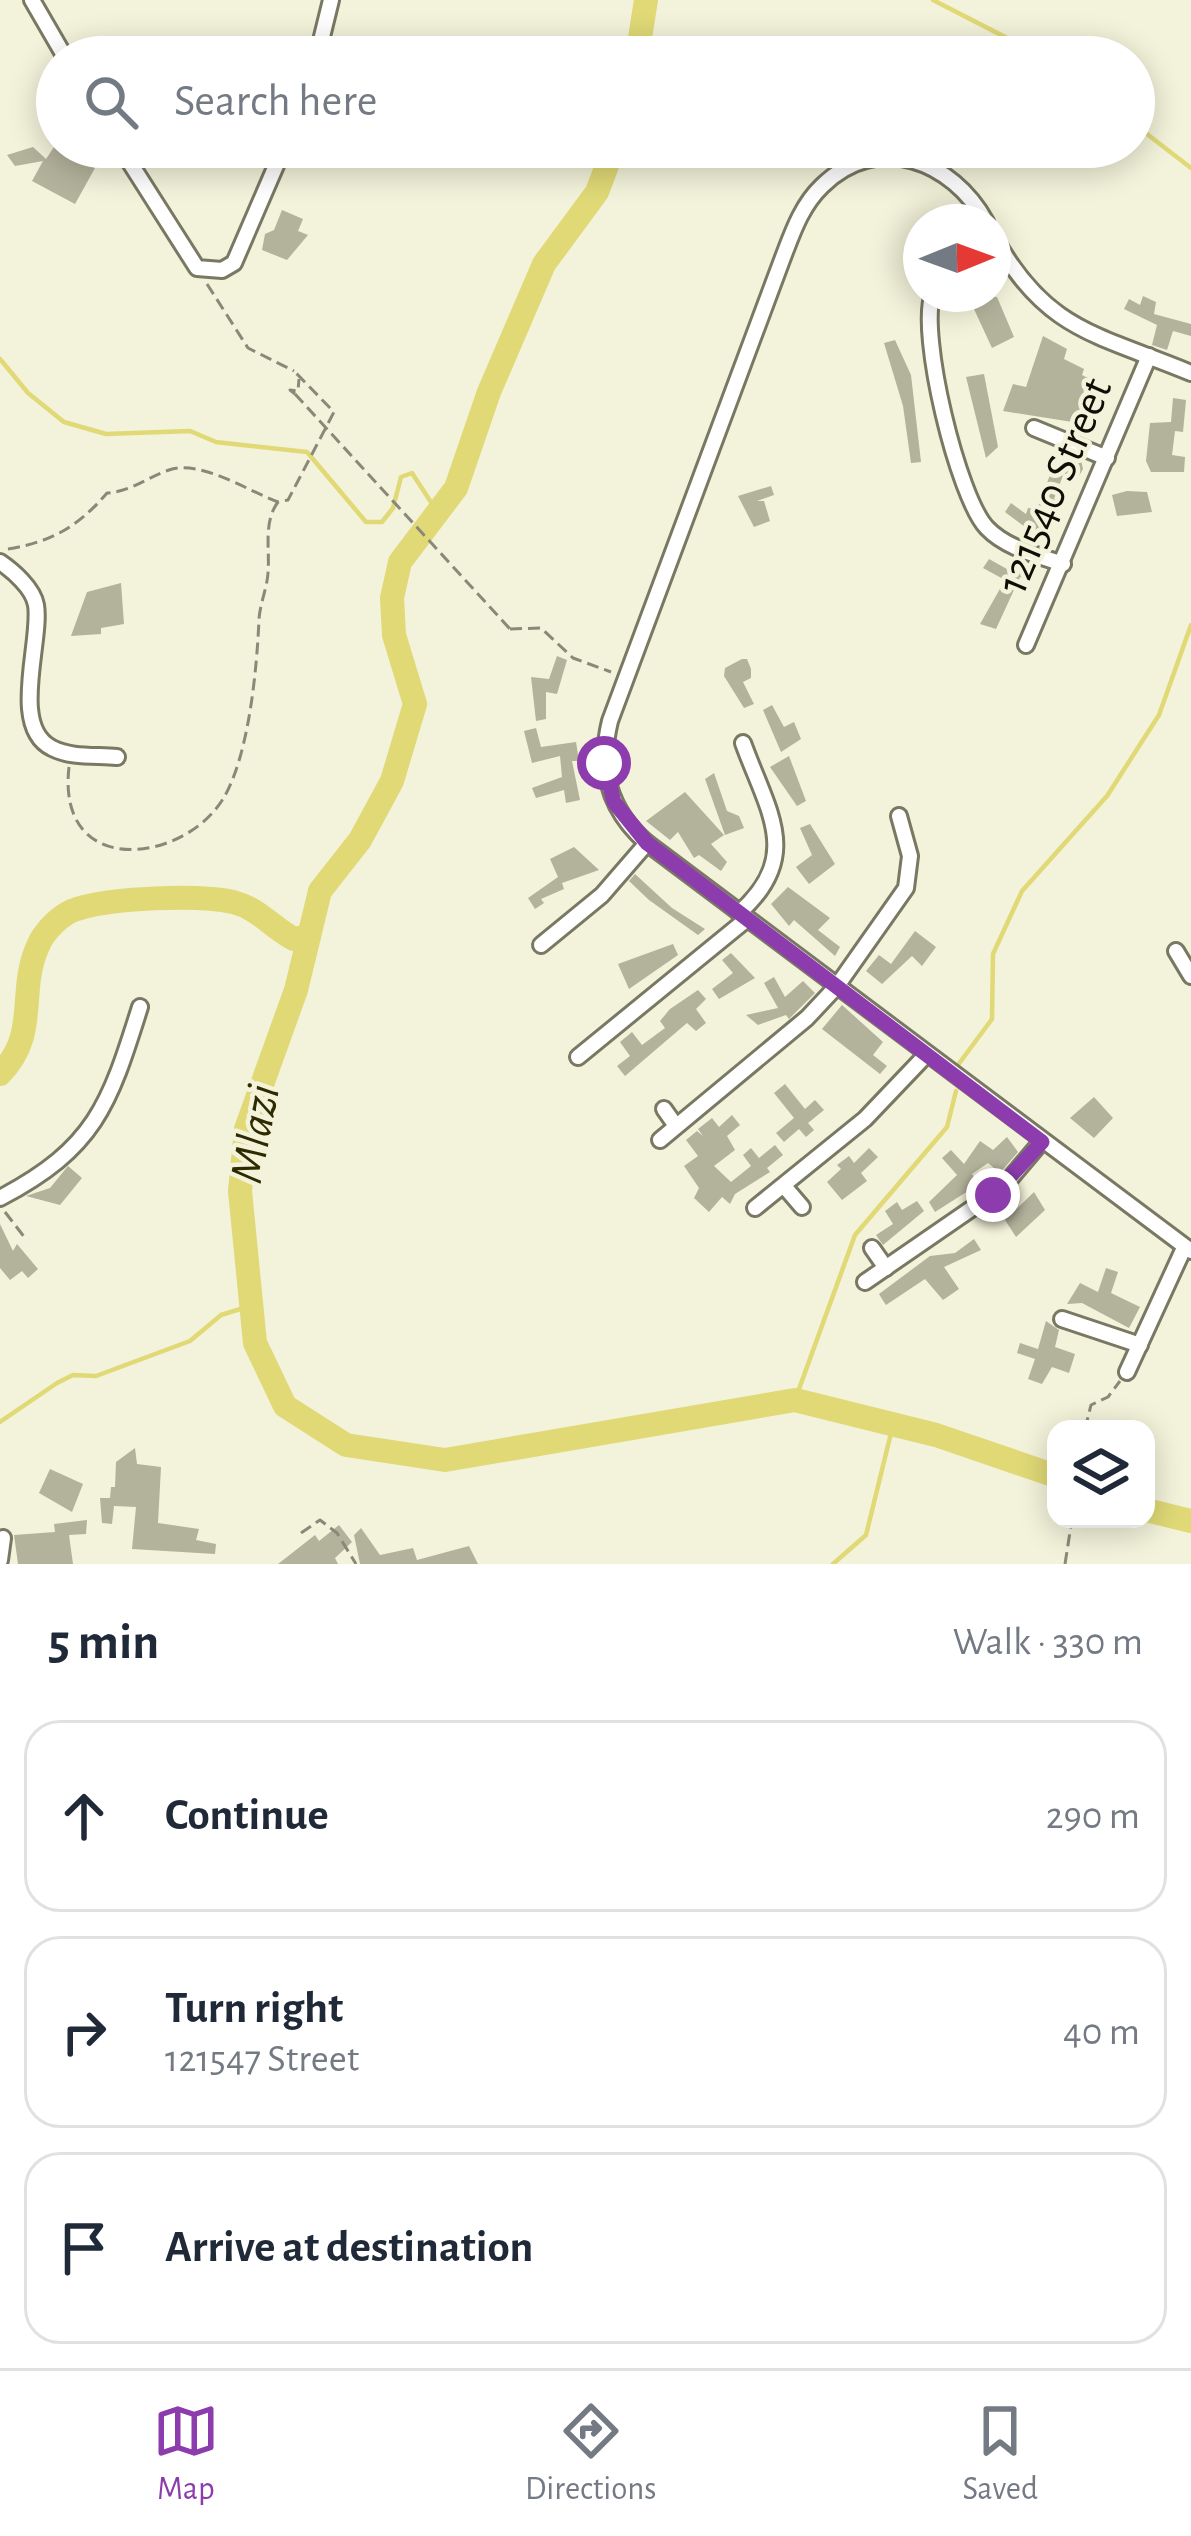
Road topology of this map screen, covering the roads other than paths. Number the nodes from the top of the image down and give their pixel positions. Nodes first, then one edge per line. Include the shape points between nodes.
1 (32, 0) edge
2 (331, 0) edge
3 (53, 36) edge
4 (322, 36) edge
5 (133, 168) edge
6 (275, 168) edge
7 (846, 168) edge
8 (929, 168) edge
9 (972, 204) edge
10 (1011, 263) edge
11 (930, 312) edge
12 (1149, 356) junction
13 (1191, 374) edge
14 (1034, 428) dead end
15 (1107, 458) junction
16 (0, 562) edge
17 (1063, 564) junction
18 (1026, 645) dead end
19 (743, 743) dead end
20 (117, 757) dead end
21 (899, 816) dead end
22 (647, 843) junction
23 (743, 916) junction
24 (542, 945) dead end
25 (1177, 951) dead end
26 (1191, 976) edge
27 (838, 986) junction
28 (140, 1007) dead end
29 (926, 1055) junction
30 (578, 1057) dead end
31 (664, 1109) dead end
32 (676, 1126) junction
33 (660, 1140) dead end
34 (1042, 1142) junction
35 (784, 1186) junction
36 (0, 1202) edge
37 (802, 1207) dead end
38 (755, 1208) dead end
39 (872, 1248) dead end
40 (1187, 1250) edge
41 (886, 1268) junction
42 (865, 1282) dead end
43 (1062, 1319) dead end
44 (1140, 1345) junction
45 (1127, 1372) road end
46 (3, 1538) edge
47 (0, 1560) edge

1 - 3 street
2 - 4 street
5 - 6 street via 197,268 222,270 234,263
7 - 22 street via 809,200 610,722 604,763 614,802
8 - 9 street via 951,176
10 - 12 street via 1045,309
11 - 17 street via 927,335 977,514 1004,542
12 - 13 street
12 - 15 street, 121540 Street
14 - 15 street
15 - 17 street, 121540 Street
16 - 20 street via 37,607 33,729 40,741 71,754
17 - 18 street, 121540 Street
19 - 23 street via 777,858
21 - 27 street via 910,856 907,888
22 - 23 street
22 - 24 street
23 - 27 street
23 - 30 street
25 - 26 street
27 - 29 street
27 - 32 street
28 - 36 street via 90,1132 49,1172
29 - 34 street
29 - 35 street
31 - 32 street
32 - 33 street
34 - 40 street
34 - 41 street via 1003,1187
35 - 37 street
35 - 38 street
39 - 41 street
40 - 44 street
41 - 42 street
43 - 44 street
44 - 45 street
46 - 47 street

